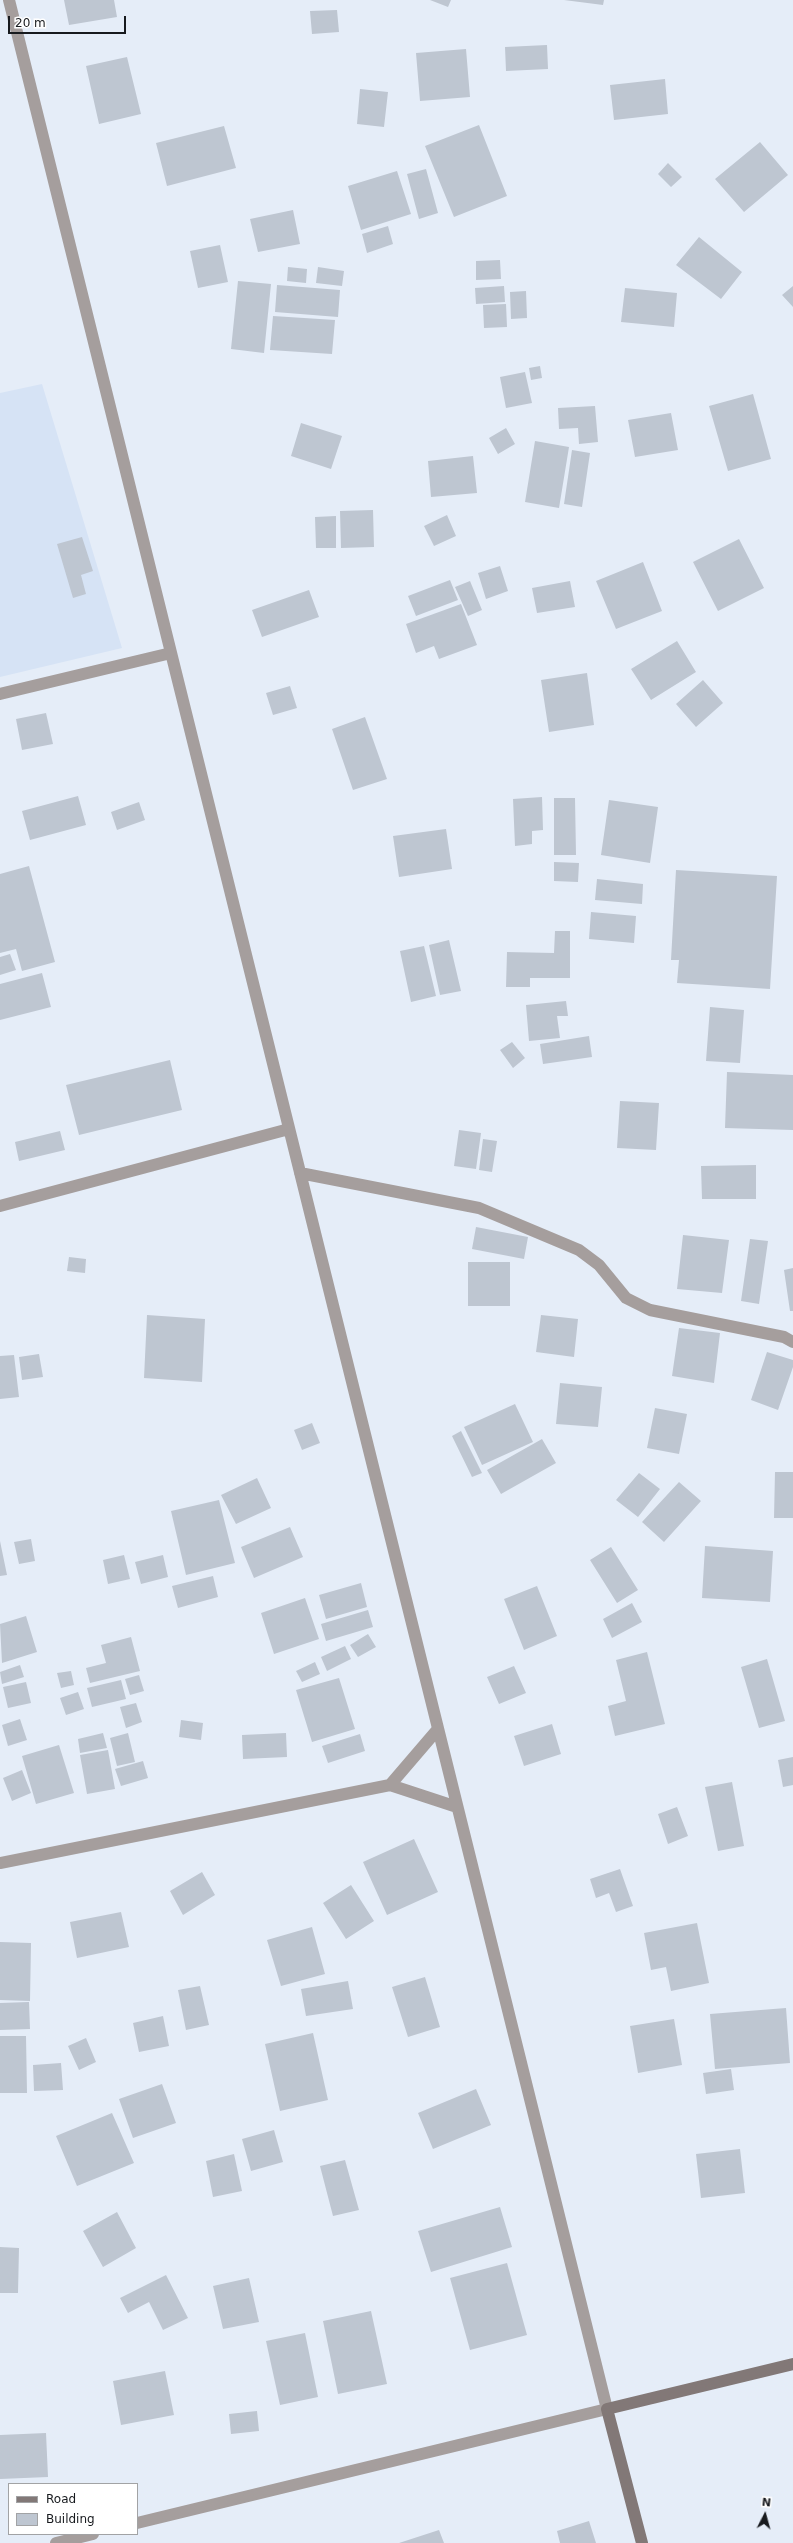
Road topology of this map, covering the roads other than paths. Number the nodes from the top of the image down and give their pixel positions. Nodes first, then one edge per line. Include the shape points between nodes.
1 (9, 0) edge
2 (171, 653) junction
3 (0, 694) edge
4 (289, 1129) junction
5 (300, 1173) junction
6 (0, 1206) edge
7 (793, 1342) edge
8 (438, 1729) junction
9 (390, 1785) junction
10 (457, 1808) junction
11 (0, 1863) edge
12 (793, 2364) edge
13 (607, 2409) junction
14 (138, 2523) edge
15 (89, 2535) edge
16 (56, 2543) edge
17 (642, 2543) edge

1 - 2 street
2 - 3 street
2 - 4 street
4 - 5 street
4 - 6 street
5 - 7 street via 479,1208 579,1250 599,1265 626,1298 650,1310 784,1337
5 - 8 street
8 - 9 street
8 - 10 street
9 - 10 street
9 - 11 street
10 - 13 street
12 - 13 street
13 - 14 street
13 - 17 street
15 - 16 street

